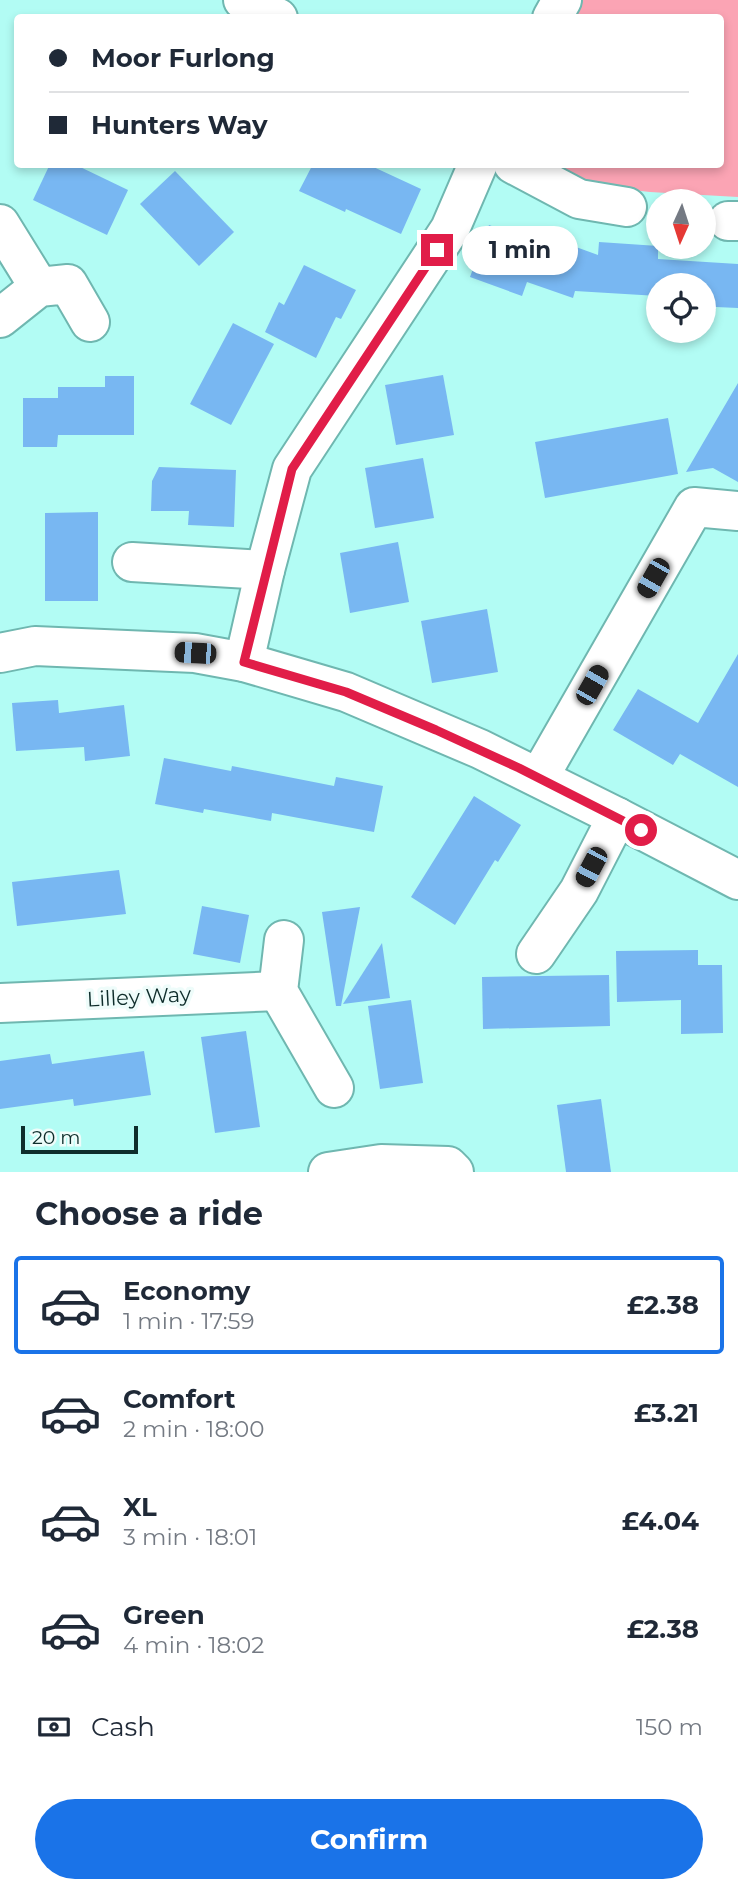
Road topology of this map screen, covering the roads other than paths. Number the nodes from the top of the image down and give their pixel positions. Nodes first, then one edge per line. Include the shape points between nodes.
1 (243, 0) edge
2 (270, 14) edge
3 (476, 168) edge
4 (521, 168) edge
5 (627, 207) dead end
6 (0, 224) edge
7 (39, 287) junction
8 (0, 318) edge
9 (90, 322) dead end
10 (738, 511) edge
11 (132, 562) dead end
12 (265, 570) junction
13 (0, 653) edge
14 (244, 662) junction
15 (539, 777) junction
16 (617, 817) junction
17 (738, 880) edge
18 (284, 940) dead end
19 (536, 954) dead end
20 (278, 991) junction
21 (0, 1003) edge
22 (334, 1088) dead end
23 (328, 1172) edge
24 (454, 1172) edge

1 - 2 street
3 - 12 street via 450,229 292,469
4 - 5 street via 579,198
6 - 7 street
7 - 8 street
7 - 9 street via 68,284
10 - 15 street via 694,507
11 - 12 street
12 - 14 street
13 - 14 street via 35,646 195,653
14 - 15 street via 346,692
15 - 16 street
16 - 17 street
16 - 19 street via 579,891
18 - 20 street
20 - 21 street, Lilley Way
20 - 22 street
23 - 24 street via 381,1164 447,1166

